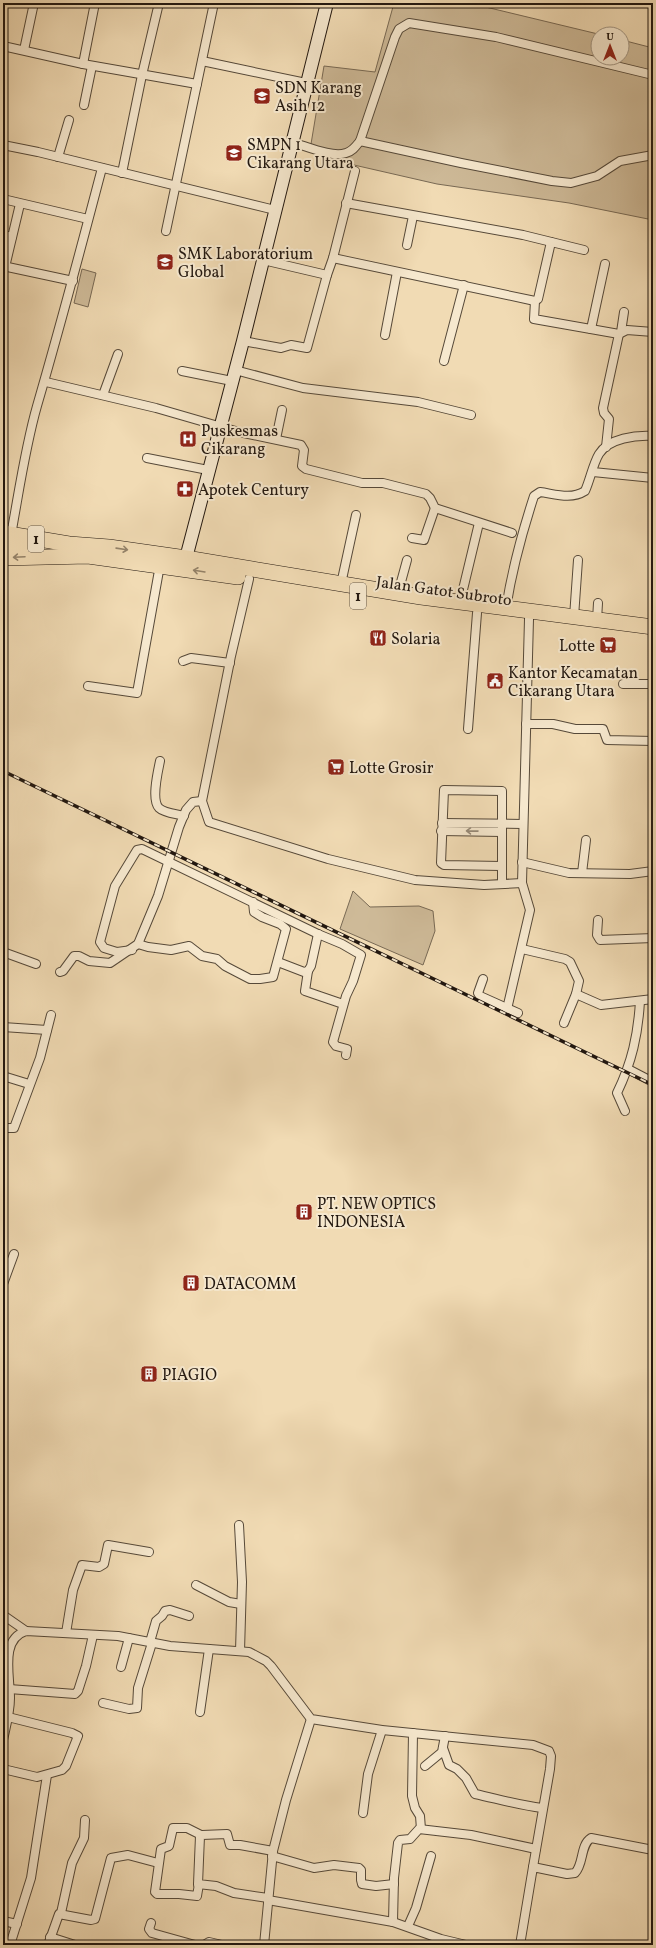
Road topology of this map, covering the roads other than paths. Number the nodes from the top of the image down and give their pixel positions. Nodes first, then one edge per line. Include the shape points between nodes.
1 (34, 3) edge
2 (95, 3) edge
3 (159, 3) edge
4 (214, 3) edge
5 (327, 3) edge
6 (3, 46) edge
7 (24, 50) junction
8 (202, 61) junction
9 (83, 64) junction
10 (92, 66) junction
11 (653, 74) edge
12 (142, 75) junction
13 (306, 83) junction
14 (197, 84) junction
15 (84, 105) dead end
16 (69, 120) dead end
17 (360, 141) junction
18 (292, 142) junction
19 (3, 145) edge
20 (653, 155) edge
21 (58, 157) junction
22 (102, 168) junction
23 (355, 171) dead end
24 (122, 173) junction
25 (176, 187) junction
26 (3, 199) edge
27 (346, 203) junction
28 (20, 204) junction
29 (275, 210) junction
30 (413, 216) junction
31 (88, 219) junction
32 (166, 231) dead end
33 (3, 235) edge
34 (12, 237) junction
35 (550, 242) junction
36 (407, 245) dead end
37 (584, 250) dead end
38 (333, 258) junction
39 (263, 260) junction
40 (605, 264) dead end
41 (4, 267) edge
42 (397, 272) junction
43 (327, 275) junction
44 (73, 280) junction
45 (464, 285) junction
46 (535, 301) junction
47 (624, 312) dead end
48 (591, 329) junction
49 (653, 332) edge
50 (620, 333) junction
51 (385, 334) dead end
52 (243, 340) junction
53 (118, 354) dead end
54 (444, 361) dead end
55 (182, 370) dead end
56 (234, 376) junction
57 (46, 382) junction
58 (103, 395) junction
59 (282, 410) dead end
60 (471, 415) dead end
61 (220, 426) junction
62 (653, 436) edge
63 (276, 439) junction
64 (606, 447) junction
65 (147, 458) dead end
66 (208, 470) junction
67 (593, 472) junction
68 (653, 478) edge
69 (435, 508) junction
70 (356, 515) dead end
71 (479, 523) junction
72 (512, 533) dead end
73 (6, 538) edge
74 (412, 538) dead end
75 (67, 550) junction
76 (3, 558) edge
77 (186, 558) junction
78 (407, 560) dead end
79 (578, 560) dead end
80 (160, 565) junction
81 (249, 579) junction
82 (341, 584) junction
83 (398, 593) junction
84 (460, 602) junction
85 (598, 603) dead end
86 (506, 608) junction
87 (477, 613) junction
88 (574, 617) junction
89 (529, 619) junction
90 (597, 620) junction
91 (653, 627) edge
92 (653, 636) edge
93 (183, 661) dead end
94 (230, 663) junction
95 (623, 684) dead end
96 (653, 684) edge
97 (88, 686) dead end
98 (526, 724) junction
99 (468, 729) dead end
100 (653, 741) edge
101 (160, 761) dead end
102 (202, 801) junction
103 (184, 816) junction
104 (523, 824) junction
105 (441, 827) junction
106 (502, 828) junction
107 (586, 840) dead end
108 (168, 860) junction
109 (522, 862) junction
110 (501, 866) junction
111 (653, 871) edge
112 (582, 873) junction
113 (522, 883) junction
114 (502, 884) junction
115 (253, 902) junction
116 (598, 920) dead end
117 (318, 934) junction
118 (653, 938) edge
119 (135, 947) junction
120 (522, 948) junction
121 (3, 952) edge
122 (278, 962) junction
123 (36, 964) dead end
124 (308, 971) junction
125 (60, 972) dead end
126 (484, 979) dead end
127 (576, 994) junction
128 (653, 999) edge
129 (640, 1002) junction
130 (343, 1004) junction
131 (507, 1009) junction
132 (518, 1013) dead end
133 (51, 1015) dead end
134 (564, 1023) dead end
135 (3, 1027) edge
136 (48, 1030) junction
137 (346, 1054) dead end
138 (628, 1069) junction
139 (3, 1076) edge
140 (653, 1082) edge
141 (29, 1084) junction
142 (625, 1110) dead end
143 (3, 1128) edge
144 (14, 1254) dead end
145 (3, 1284) edge
146 (238, 1525) dead end
147 (149, 1552) dead end
148 (196, 1585) dead end
149 (241, 1604) junction
150 (3, 1615) edge
151 (188, 1616) dead end
152 (26, 1631) junction
153 (66, 1633) junction
154 (93, 1635) junction
155 (129, 1638) junction
156 (151, 1643) junction
157 (209, 1649) junction
158 (240, 1651) junction
159 (121, 1666) dead end
160 (9, 1689) junction
161 (103, 1703) dead end
162 (200, 1712) dead end
163 (8, 1716) junction
164 (311, 1719) junction
165 (382, 1730) junction
166 (413, 1733) junction
167 (445, 1736) junction
168 (3, 1740) edge
169 (443, 1748) junction
170 (425, 1766) dead end
171 (3, 1770) edge
172 (47, 1775) junction
173 (542, 1808) junction
174 (363, 1813) dead end
175 (85, 1820) dead end
176 (421, 1829) junction
177 (201, 1835) junction
178 (536, 1849) junction
179 (653, 1850) edge
180 (273, 1853) junction
181 (431, 1856) dead end
182 (158, 1863) junction
183 (533, 1867) junction
184 (199, 1884) junction
185 (394, 1884) junction
186 (268, 1899) junction
187 (61, 1913) junction
188 (3, 1921) edge
189 (393, 1922) junction
190 (151, 1923) dead end
191 (17, 1924) junction
192 (408, 1926) junction
193 (49, 1941) edge
194 (453, 1943) edge
195 (10, 1945) edge
196 (75, 1945) edge
197 (195, 1945) edge
198 (204, 1945) edge
199 (222, 1945) edge
200 (264, 1945) edge
201 (466, 1945) edge
202 (520, 1945) edge

1 - 7 street
2 - 9 street
3 - 12 street
4 - 8 street
5 - 13 main road
6 - 7 street
7 - 9 street
8 - 13 street
8 - 14 street
9 - 10 street
10 - 12 street
10 - 15 street
11 - 17 street via 496,37 409,23 399,29 395,37
12 - 14 street
12 - 24 street
13 - 18 main road
14 - 25 street
16 - 21 street
17 - 18 street via 354,149 339,155
17 - 20 street via 571,183 597,176 620,160
18 - 29 main road
19 - 21 street
21 - 22 street
22 - 24 street
22 - 31 street
23 - 27 street
24 - 25 street
25 - 29 street
25 - 32 street
26 - 28 street
27 - 30 street
27 - 38 street
28 - 31 street
28 - 34 street
29 - 39 main road
30 - 35 street
30 - 36 street
31 - 44 street
33 - 34 street
34 - 41 street
35 - 37 street
35 - 46 street via 538,299
38 - 42 street
38 - 43 street
39 - 43 street
39 - 52 main road
40 - 48 street
41 - 44 street
42 - 45 street
42 - 51 street
43 - 52 street via 308,348 291,345 281,348
44 - 57 street
45 - 46 street
45 - 54 street
46 - 48 street via 534,317 537,320
47 - 50 street
48 - 50 street
49 - 50 street via 631,330
50 - 64 street via 603,408 609,419
52 - 56 main road
53 - 58 street
55 - 56 street
56 - 60 street via 303,388 418,402
56 - 61 main road
57 - 58 street
57 - 73 street via 37,406
58 - 61 street
59 - 63 street
61 - 63 street
61 - 66 main road
62 - 64 street via 620,439
63 - 69 street via 303,446 303,468 426,494
64 - 67 street via 599,454
65 - 66 street
66 - 77 main road
67 - 68 street
67 - 86 street via 585,491 579,495 540,492 534,496 512,571
69 - 71 street
69 - 74 street via 424,540
70 - 82 street
71 - 72 street
71 - 84 street
73 - 75 highway, 1
75 -> 76 highway, 1
75 -> 77 highway, Jalan Gatot Subroto / 1 via 109,547
75 - 80 highway, Jalan Gatot Subroto / 1 via 88,556
77 - 82 highway, Jalan Gatot Subroto / 1
78 - 83 street
79 - 88 street
81 -> 80 highway, Jalan Gatot Subroto / 1
80 - 97 street via 137,694
81 - 87 highway, Jalan Gatot Subroto / 1
81 - 94 street
82 - 83 highway, Jalan Gatot Subroto / 1
83 - 84 highway, Jalan Gatot Subroto / 1
84 - 86 highway, Jalan Gatot Subroto / 1
85 - 90 street
86 - 88 highway, Jalan Gatot Subroto / 1
87 - 89 highway, Jalan Gatot Subroto / 1
87 - 99 street
88 - 90 highway, Jalan Gatot Subroto / 1
89 - 92 highway, Jalan Gatot Subroto / 1
89 - 98 street
90 - 91 highway, Jalan Gatot Subroto / 1
93 - 94 street via 191,658
94 - 102 street
95 - 96 street
98 - 100 street via 603,729 607,740
98 - 104 street
101 - 103 street via 156,788 158,806 160,809
102 - 103 street via 193,802
102 - 114 street via 211,824 328,859 422,881
103 - 108 street
104 - 106 street
104 - 109 street
105 - 106 street
105 - 106 street via 444,790 501,791
105 - 110 street via 442,864
106 - 110 street
107 - 112 street
108 - 115 street
108 - 119 street via 158,896
108 - 119 street via 140,849 126,866 115,886 101,945 109,951
109 - 112 street via 565,872
109 - 113 street
110 - 114 street
111 - 112 street via 630,874
113 - 114 street
113 - 120 street via 530,910
115 - 117 street
115 - 122 street via 254,912 286,929
116 - 118 street via 597,935 600,940
117 - 124 street
117 - 130 street via 361,955
119 - 122 street via 171,950 189,946 202,956 217,959 239,974 254,980 273,977
119 - 125 street via 110,964 74,956
120 - 127 street via 567,960 579,979
120 - 131 street
121 - 123 street
122 - 124 street via 304,972
124 - 130 street via 304,991
126 - 131 street via 478,993 480,996
127 - 129 street via 601,1005
127 - 134 street
128 - 129 street
129 - 138 street via 637,1034
130 - 137 street via 333,1044 347,1049
131 - 132 street
133 - 136 street
135 - 136 street
136 - 141 street
138 - 140 street
138 - 142 street via 618,1093
139 - 141 street
141 - 143 street via 14,1128
144 - 145 street
146 - 149 street
147 - 153 street via 108,1545 104,1564 99,1567 82,1565 73,1590
148 - 149 street via 229,1602
149 - 158 street
150 - 152 street
151 - 156 street via 170,1610 165,1611 156,1621
152 - 153 street
152 - 160 street via 15,1636 8,1646 6,1662
153 - 154 street
154 - 155 street
154 - 160 street via 86,1666 75,1694
155 - 156 street
155 - 159 street
156 - 157 street
156 - 161 street via 138,1688 137,1708 129,1709
157 - 158 street
157 - 162 street
158 - 164 street via 249,1652 266,1661
160 - 163 street
163 - 168 street
163 - 172 street via 78,1735 66,1766
164 - 165 street
164 - 180 street
165 - 166 street
165 - 174 street via 368,1774
166 - 167 street
166 - 176 street via 412,1796 420,1816
167 - 169 street
167 - 173 street via 533,1745 549,1750 550,1769
169 - 170 street via 440,1755
169 - 173 street via 448,1765 457,1769 466,1778 474,1794
171 - 172 street via 37,1777
172 - 191 street via 31,1878
173 - 178 street
175 - 187 street via 84,1838 72,1863
176 - 178 street via 477,1836
176 - 185 street via 410,1839 398,1842
177 - 180 street via 227,1834 230,1845 240,1844
177 - 182 street via 187,1828 174,1828 169,1846 161,1849
177 - 184 street
178 - 183 street
179 - 183 street via 591,1838 575,1873 567,1874
180 - 185 street via 308,1867 334,1865 359,1868 362,1884
180 - 186 street
181 - 192 street
182 - 184 street via 156,1894 197,1896
182 - 187 street via 128,1855 111,1858 95,1919
183 - 202 street
184 - 186 street
185 - 189 street
186 - 189 street
186 - 200 street
187 - 193 street
188 - 191 street
189 - 192 street
190 - 197 street via 149,1929 152,1932
191 - 195 street
192 - 194 street
193 - 196 street
194 - 201 street
198 - 199 street via 209,1942

